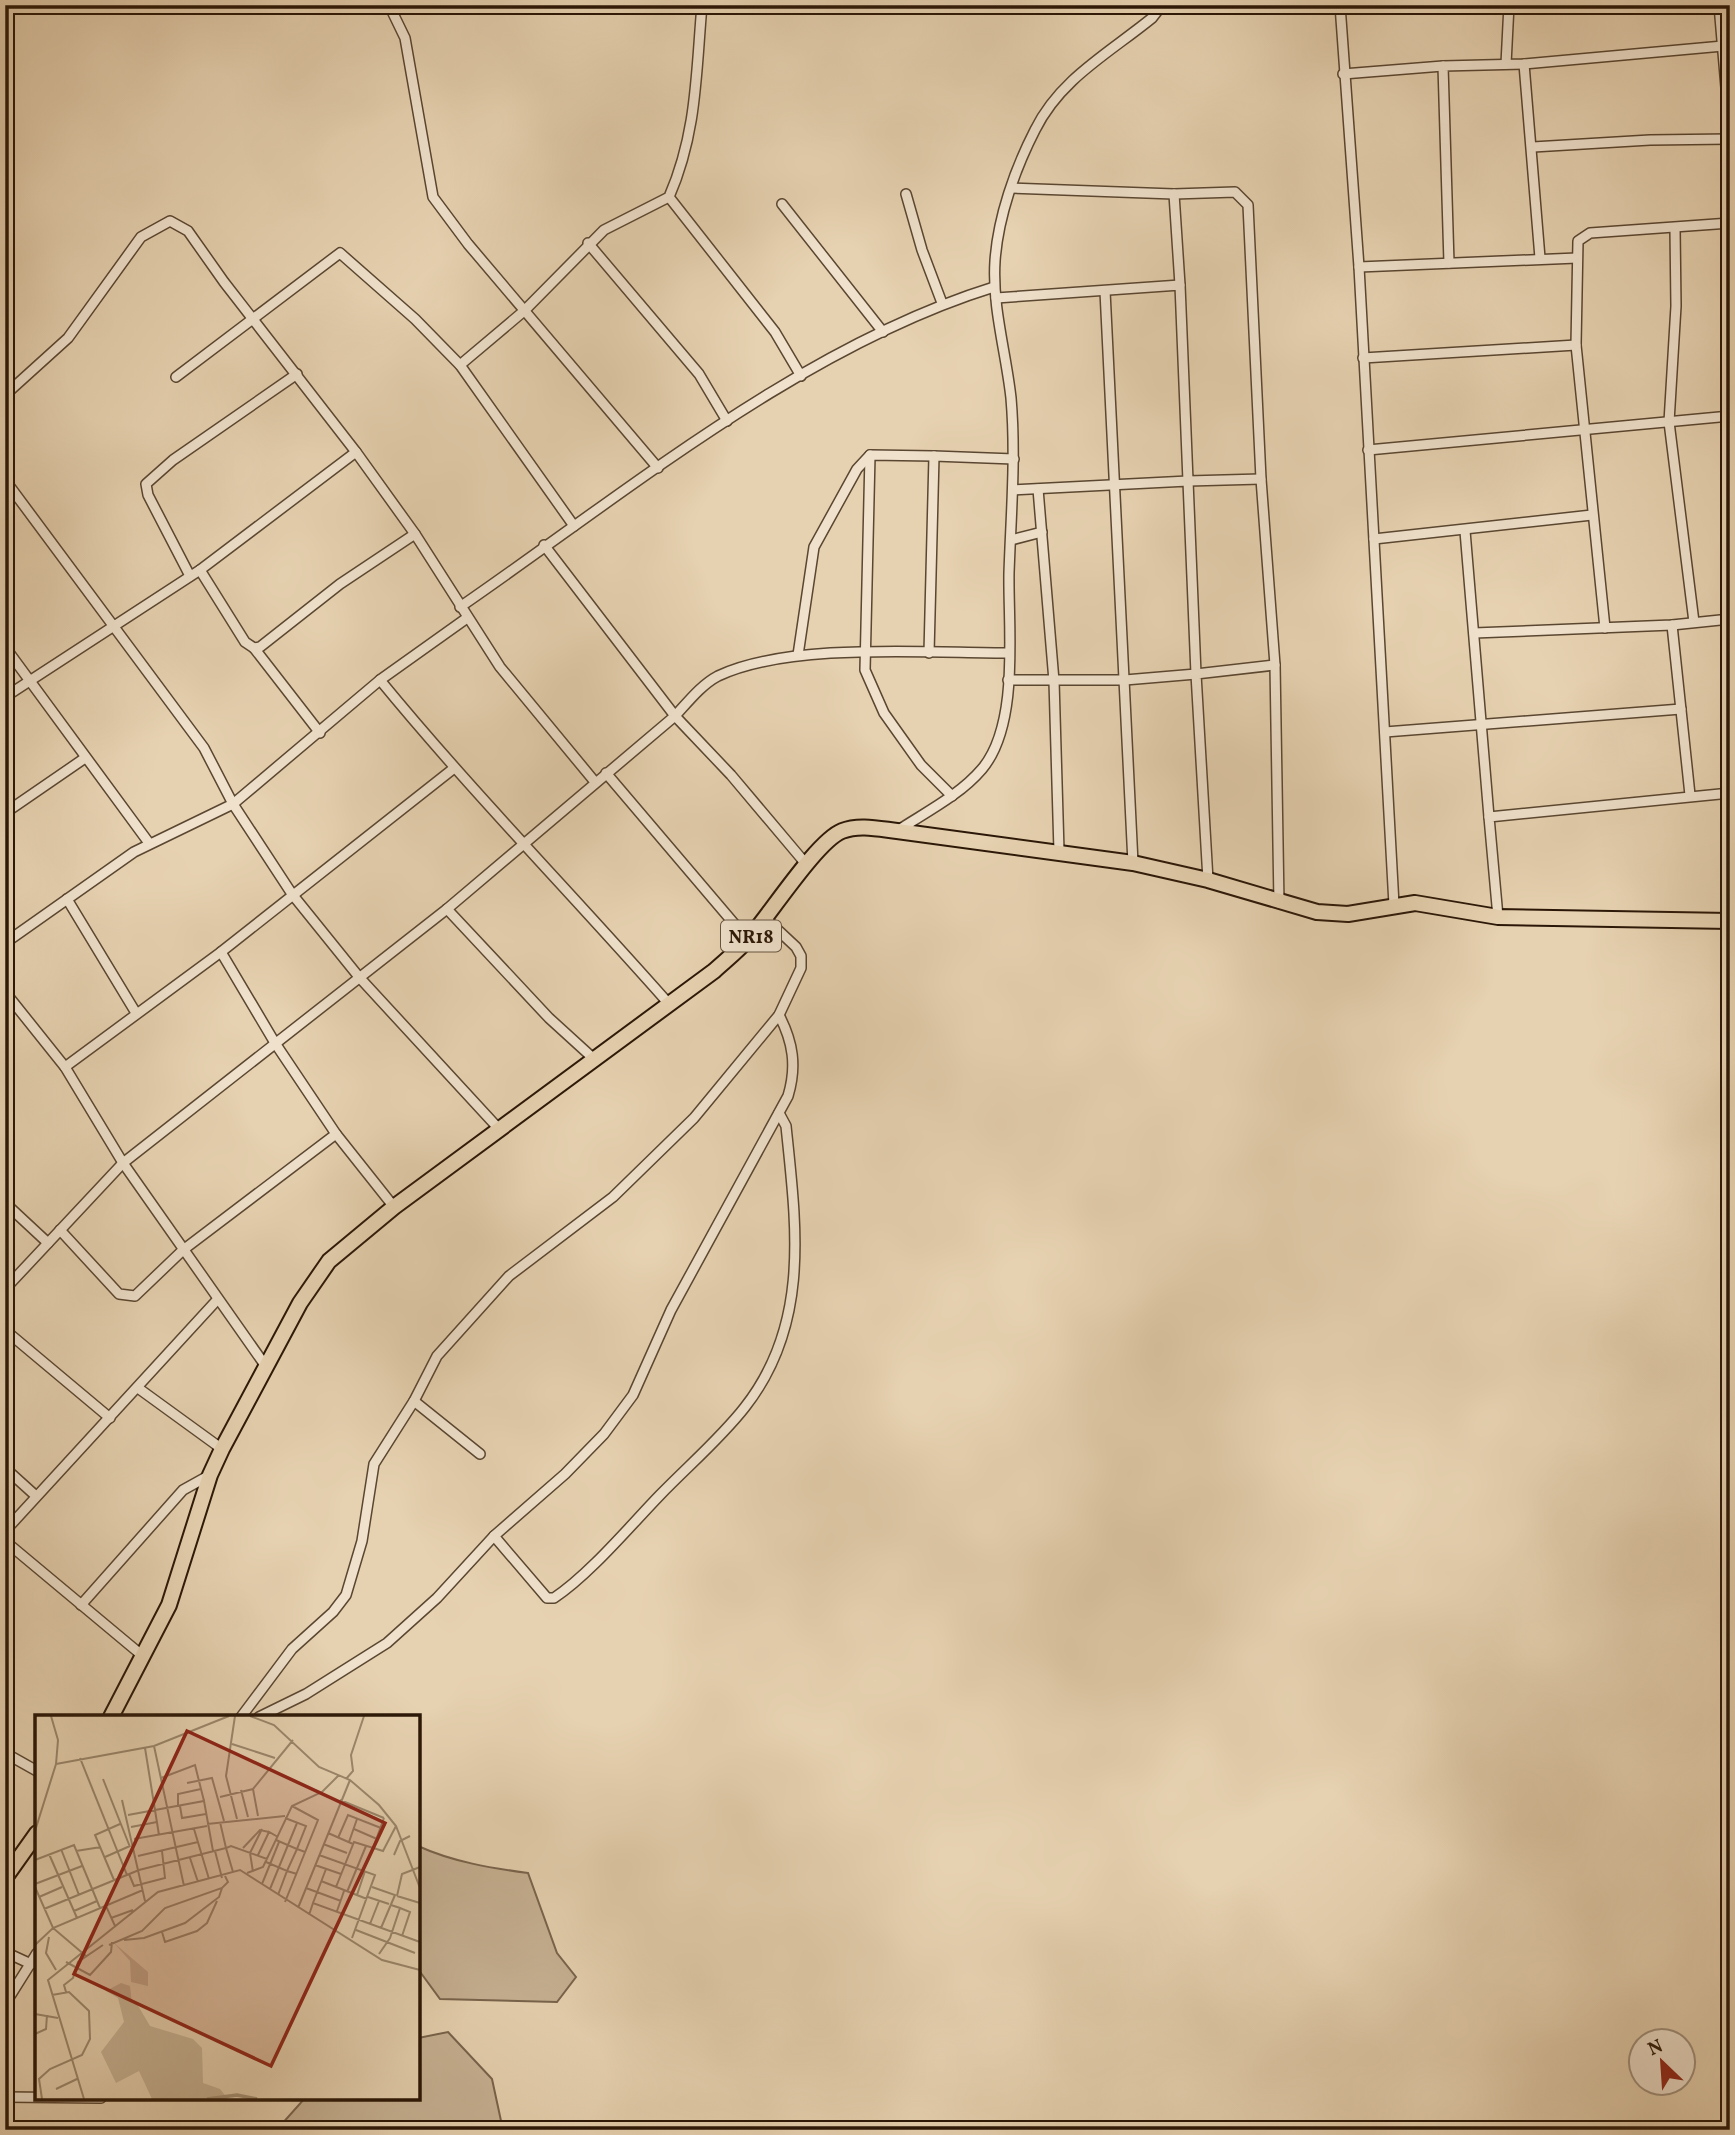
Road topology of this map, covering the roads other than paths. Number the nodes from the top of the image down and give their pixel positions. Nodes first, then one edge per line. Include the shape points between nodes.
1 (389, 5) edge
2 (702, 5) edge
3 (1162, 5) edge
4 (1339, 5) edge
5 (1509, 5) edge
6 (1719, 5) edge
7 (1723, 46) junction
8 (1506, 64) junction
9 (1524, 64) junction
10 (1443, 66) junction
11 (1343, 74) junction
12 (1730, 137) edge
13 (1533, 148) junction
14 (1012, 188) junction
15 (906, 194) dead end
16 (1174, 194) junction
17 (669, 197) junction
18 (782, 204) dead end
19 (1730, 223) edge
20 (1675, 229) junction
21 (588, 243) junction
22 (1540, 258) junction
23 (1577, 258) junction
24 (1449, 263) junction
25 (1359, 267) junction
26 (1180, 285) junction
27 (994, 287) junction
28 (1105, 290) junction
29 (996, 298) junction
30 (943, 303) junction
31 (524, 311) junction
32 (253, 318) junction
33 (883, 332) junction
34 (1576, 345) junction
35 (1363, 358) junction
36 (460, 365) junction
37 (297, 374) junction
38 (801, 376) junction
39 (176, 377) dead end
40 (5, 395) edge
41 (1730, 416) edge
42 (727, 421) junction
43 (1669, 422) junction
44 (1585, 432) junction
45 (1368, 450) junction
46 (356, 452) junction
47 (870, 455) junction
48 (934, 456) junction
49 (1014, 459) junction
50 (658, 468) junction
51 (1261, 479) junction
52 (5, 480) edge
53 (1188, 481) junction
54 (1117, 486) junction
55 (1038, 489) junction
56 (1013, 490) junction
57 (1591, 515) junction
58 (573, 526) junction
59 (1465, 531) junction
60 (1042, 532) junction
61 (415, 534) junction
62 (1374, 539) junction
63 (1011, 540) junction
64 (544, 545) junction
65 (200, 570) junction
66 (190, 576) junction
67 (460, 607) junction
68 (467, 618) junction
69 (1730, 619) edge
70 (1693, 622) junction
71 (1672, 625) junction
72 (114, 627) junction
73 (1605, 628) junction
74 (1474, 633) junction
75 (5, 647) edge
76 (254, 648) junction
77 (929, 653) junction
78 (1009, 653) junction
79 (864, 654) junction
80 (797, 655) junction
81 (1275, 665) junction
82 (1196, 674) junction
83 (380, 680) junction
84 (1009, 680) junction
85 (1125, 680) junction
86 (29, 681) junction
87 (1054, 681) junction
88 (5, 696) edge
89 (1681, 709) junction
90 (675, 716) junction
91 (1482, 725) junction
92 (1385, 732) junction
93 (320, 733) junction
94 (85, 758) junction
95 (453, 769) junction
96 (606, 773) junction
97 (595, 782) junction
98 (1730, 793) edge
99 (1690, 795) junction
100 (952, 796) junction
101 (233, 804) junction
102 (5, 813) edge
103 (1489, 817) junction
104 (897, 831) junction
105 (149, 843) junction
106 (526, 843) junction
107 (1059, 851) junction
108 (1133, 863) junction
109 (806, 864) junction
110 (1208, 880) junction
111 (292, 894) junction
112 (67, 899) junction
113 (1279, 903) junction
114 (1394, 905) junction
115 (447, 909) junction
116 (1498, 917) junction
117 (765, 918) junction
118 (1730, 921) edge
119 (748, 940) junction
120 (5, 943) edge
121 (221, 952) junction
122 (359, 976) junction
123 (6, 995) edge
124 (668, 1004) junction
125 (136, 1013) junction
126 (779, 1014) junction
127 (275, 1044) junction
128 (594, 1059) junction
129 (65, 1067) junction
130 (779, 1113) junction
131 (499, 1129) junction
132 (336, 1134) junction
133 (123, 1163) junction
134 (5, 1203) edge
135 (394, 1207) junction
136 (60, 1230) junction
137 (48, 1243) junction
138 (183, 1250) junction
139 (5, 1289) edge
140 (217, 1300) junction
141 (5, 1330) edge
142 (267, 1368) junction
143 (138, 1388) junction
144 (414, 1401) junction
145 (110, 1418) junction
146 (222, 1449) junction
147 (480, 1454) dead end
148 (5, 1468) edge
149 (210, 1475) junction
150 (36, 1496) junction
151 (5, 1531) edge
152 (494, 1536) junction
153 (5, 1541) edge
154 (81, 1605) junction
155 (144, 1657) junction
156 (112, 1715) edge
157 (242, 1715) edge
158 (264, 1715) edge
159 (5, 1752) edge
160 (35, 1770) edge
161 (35, 1836) edge
162 (5, 1878) edge
163 (5, 1952) edge
164 (35, 1957) edge
165 (31, 1964) junction
166 (5, 2004) edge
167 (6, 2096) edge
168 (35, 2097) edge
169 (5, 2105) edge

1 - 31 street via 405,38 433,197
2 - 17 street via 698,85 682,166
3 - 14 street via 1152,18 1061,89 1035,129
4 - 11 street
5 - 8 street
6 - 7 street
7 - 9 street
7 - 12 street
8 - 9 street
8 - 10 street
9 - 13 street
10 - 11 street
10 - 24 street
11 - 25 street
12 - 13 street
13 - 22 street
14 - 16 street
14 - 27 street via 999,231
15 - 30 street
16 - 26 street
16 - 51 street via 1235,192 1248,205
17 - 21 street
17 - 38 street via 775,332
18 - 33 street
19 - 20 street
20 - 23 street via 1590,233 1578,241
20 - 43 street
21 - 31 street
21 - 42 street via 699,374
22 - 23 street
22 - 24 street
23 - 34 street
24 - 25 street
25 - 35 street
26 - 28 street
26 - 53 street
27 - 29 street
27 - 30 street
28 - 29 street
28 - 54 street
29 - 49 street
30 - 33 street
31 - 36 street
31 - 50 street
32 - 36 street via 340,253
32 - 37 street
32 - 39 street
32 - 40 street via 188,231 170,221 141,237 68,338
33 - 38 street
34 - 35 street
34 - 44 street
35 - 45 street
36 - 58 street
37 - 46 street
37 - 66 street via 173,460 146,484
38 - 42 street
41 - 43 street
42 - 50 street
43 - 44 street
43 - 70 street
44 - 45 street
44 - 57 street
45 - 62 street
46 - 61 street
46 - 65 street
47 - 48 street
47 - 79 street
47 - 80 street via 857,469 814,547
48 - 49 street
48 - 77 street
49 - 56 street
50 - 58 street
51 - 53 street
51 - 81 street
52 - 72 street
53 - 54 street
53 - 82 street
54 - 55 street
54 - 85 street
55 - 56 street
55 - 60 street
56 - 63 street
57 - 59 street
57 - 73 street
58 - 64 street
59 - 62 street
59 - 74 street
60 - 63 street
60 - 87 street
61 - 67 street
61 - 76 street
62 - 92 street
63 - 78 street
64 - 67 street
64 - 90 street
65 - 66 street
65 - 76 street via 245,642
66 - 72 street
67 - 68 street
68 - 83 street
68 - 97 street via 500,667
69 - 70 street
70 - 71 street
71 - 73 street
71 - 89 street
72 - 86 street
72 - 101 street via 204,748
73 - 74 street
74 - 91 street
75 - 86 street
76 - 93 street
77 - 78 street
77 - 79 street
78 - 84 street
79 - 80 street
79 - 100 street via 868,681 884,713 920,765
80 - 90 street via 720,676
81 - 82 street
81 - 113 street
82 - 85 street
82 - 110 street
83 - 93 street
83 - 95 street
84 - 87 street
84 - 100 street via 996,747 983,768
85 - 87 street
85 - 108 street
86 - 88 street
86 - 94 street
87 - 107 street
89 - 91 street
89 - 99 street
90 - 96 street
90 - 109 street
91 - 92 street
91 - 103 street
92 - 114 street
93 - 101 street
94 - 102 street
94 - 105 street
95 - 106 street
95 - 111 street
96 - 97 street
96 - 119 street
97 - 106 street
98 - 99 street
99 - 103 street
100 - 104 street
101 - 105 street
101 - 111 street
103 - 116 street
104 - 107 main road, NR18
104 - 109 main road, NR18 via 841,831
105 - 112 street
106 - 115 street
106 - 124 street
107 - 108 main road, NR18
108 - 110 main road, NR18
109 - 117 main road, NR18
110 - 113 main road, NR18
111 - 121 street
111 - 122 street
112 - 120 street
112 - 125 street
113 - 114 main road, NR18 via 1348,914
114 - 116 main road, NR18 via 1415,903
115 - 122 street
115 - 128 street
116 - 118 main road, NR18
117 - 119 main road, NR18
117 - 126 street via 801,956 801,968
119 - 124 main road, NR18
121 - 125 street
121 - 127 street
122 - 127 street
122 - 131 street
123 - 129 street
124 - 128 main road, NR18
125 - 129 street
126 - 130 street via 790,1035 793,1077
126 - 144 street via 694,1118 613,1197 509,1276 437,1356
127 - 132 street
127 - 133 street
128 - 131 main road, NR18
129 - 133 street
130 - 152 street via 671,1310 633,1395 565,1474
130 - 152 street via 786,1126 794,1238 789,1321 771,1366 745,1407 554,1598 547,1598
131 - 135 main road, NR18
132 - 135 street
132 - 138 street
133 - 136 street
133 - 138 street
134 - 137 street
135 - 142 main road, NR18 via 329,1261 300,1303
136 - 137 street
136 - 138 street via 119,1294 127,1297 135,1296
137 - 139 street
138 - 140 street
140 - 142 street
140 - 143 street
141 - 145 street
142 - 146 main road, NR18
143 - 145 street
143 - 146 street
144 - 147 street
144 - 157 street via 374,1464 362,1541 346,1595 292,1649
145 - 150 street
146 - 149 main road, NR18
148 - 150 street
149 - 154 street via 184,1490
149 - 155 main road, NR18 via 182,1572
150 - 151 street
152 - 158 street via 437,1598 387,1643
153 - 154 street
154 - 155 street
155 - 156 main road, NR18
159 - 160 street
161 - 162 main road
163 - 165 street
164 - 165 street
165 - 166 street
167 - 168 street
167 - 169 street

